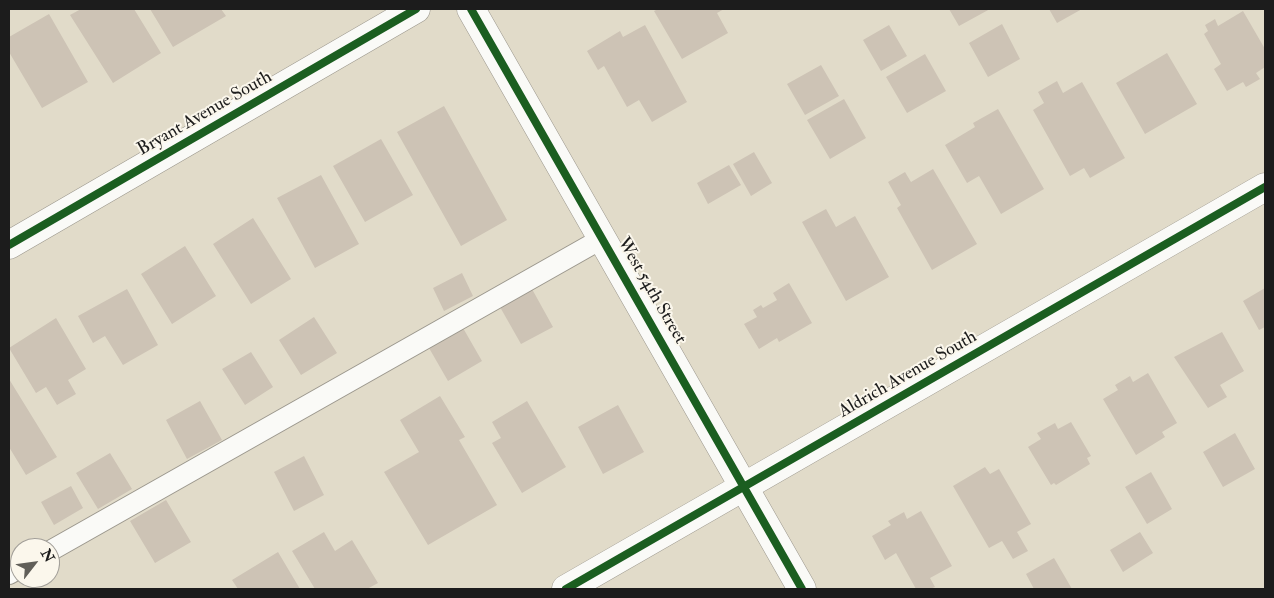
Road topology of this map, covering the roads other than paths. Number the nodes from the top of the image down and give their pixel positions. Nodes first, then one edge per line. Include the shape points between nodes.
1 (416, 9) edge
2 (471, 9) edge
3 (1265, 187) edge
4 (604, 238) junction
5 (9, 245) edge
6 (744, 486) junction
7 (60, 545) edge
8 (566, 589) edge
9 (802, 589) edge

1 - 5 street, Bryant Avenue South
2 - 4 street, West 54th Street
3 - 6 street, Aldrich Avenue South via 784,466
4 - 6 street, West 54th Street
4 - 7 lane
6 - 8 street, Aldrich Avenue South
6 - 9 street, West 54th Street

